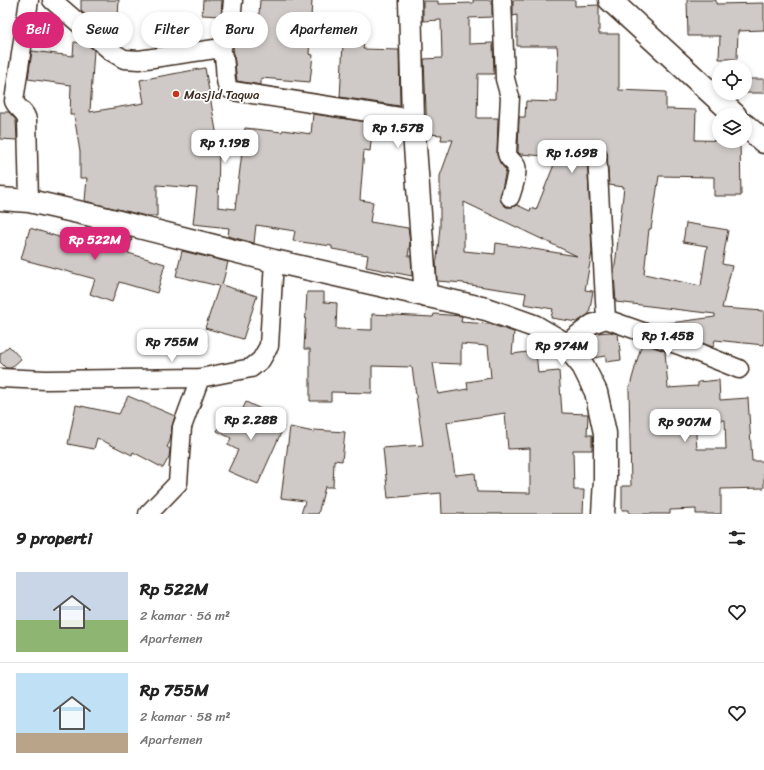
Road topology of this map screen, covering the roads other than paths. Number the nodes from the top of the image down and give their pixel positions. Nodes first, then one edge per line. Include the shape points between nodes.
1 (29, 0) edge
2 (52, 0) edge
3 (232, 0) edge
4 (410, 0) edge
5 (502, 0) edge
6 (610, 0) edge
7 (221, 50) junction
8 (726, 108) edge
9 (413, 119) junction
10 (752, 131) edge
11 (764, 142) edge
12 (597, 154) dead end
13 (510, 197) dead end
14 (0, 198) edge
15 (29, 201) junction
16 (274, 261) junction
17 (426, 296) junction
18 (606, 319) junction
19 (565, 344) junction
20 (739, 369) dead end
21 (0, 378) edge
22 (200, 378) junction
23 (148, 514) edge
24 (603, 514) edge

1 - 15 street via 14,101 27,115
2 - 7 street via 112,52 124,59 139,60
3 - 7 street via 231,22
4 - 9 street
5 - 13 street via 505,79 510,97 507,153 517,169
6 - 8 street
7 - 9 street via 225,56 225,81 228,88 233,91
9 - 17 street
10 - 11 street
12 - 18 street
14 - 15 street
15 - 16 street
16 - 17 street
16 - 22 street via 269,346 262,360 251,368
17 - 19 street via 486,309 534,326
18 - 19 street via 592,324
18 - 20 street
19 - 24 street via 583,366 596,392 605,433
21 - 22 street
22 - 23 street via 182,427 178,483

